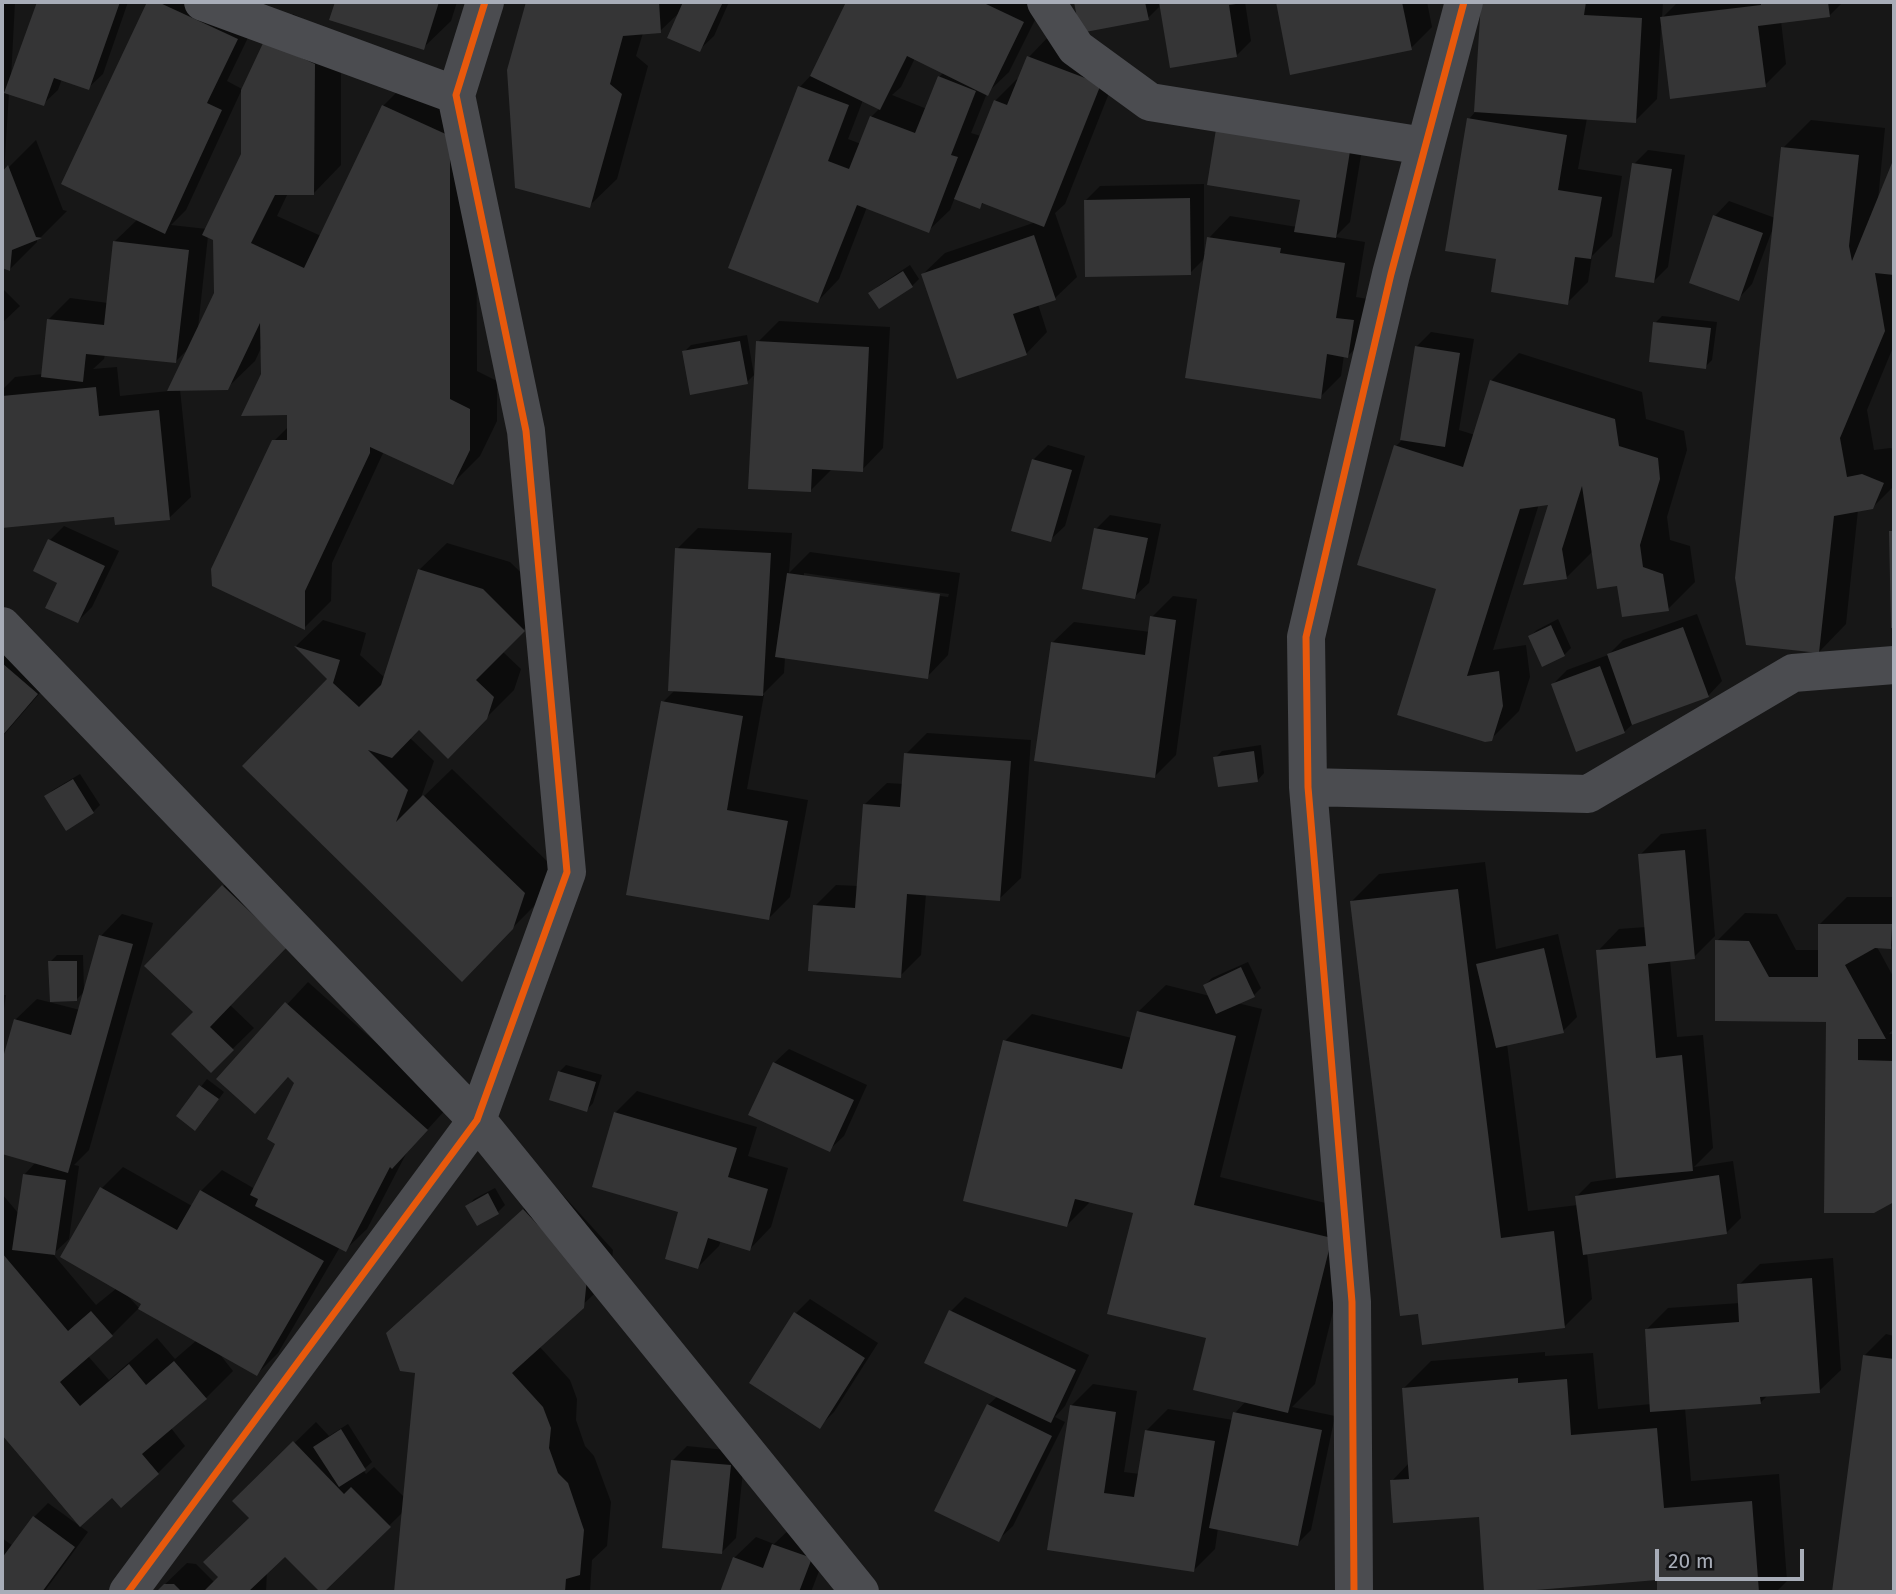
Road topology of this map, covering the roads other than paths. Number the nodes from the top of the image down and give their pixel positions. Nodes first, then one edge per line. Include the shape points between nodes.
1 (203, 2) edge
2 (485, 2) edge
3 (1046, 2) edge
4 (1464, 2) edge
5 (456, 95) junction
6 (1424, 146) junction
7 (2, 626) edge
8 (1894, 665) edge
9 (1308, 787) junction
10 (477, 1120) junction
11 (128, 1592) edge
12 (860, 1592) edge
13 (1354, 1592) edge

1 - 5 street
2 - 5 street
3 - 6 street via 1076,48 1150,102
4 - 6 street
5 - 10 street via 526,430 567,872
6 - 9 street via 1306,637
7 - 10 street
8 - 9 street via 1793,673 1588,794
9 - 13 street via 1352,1302
10 - 11 street
10 - 12 street

